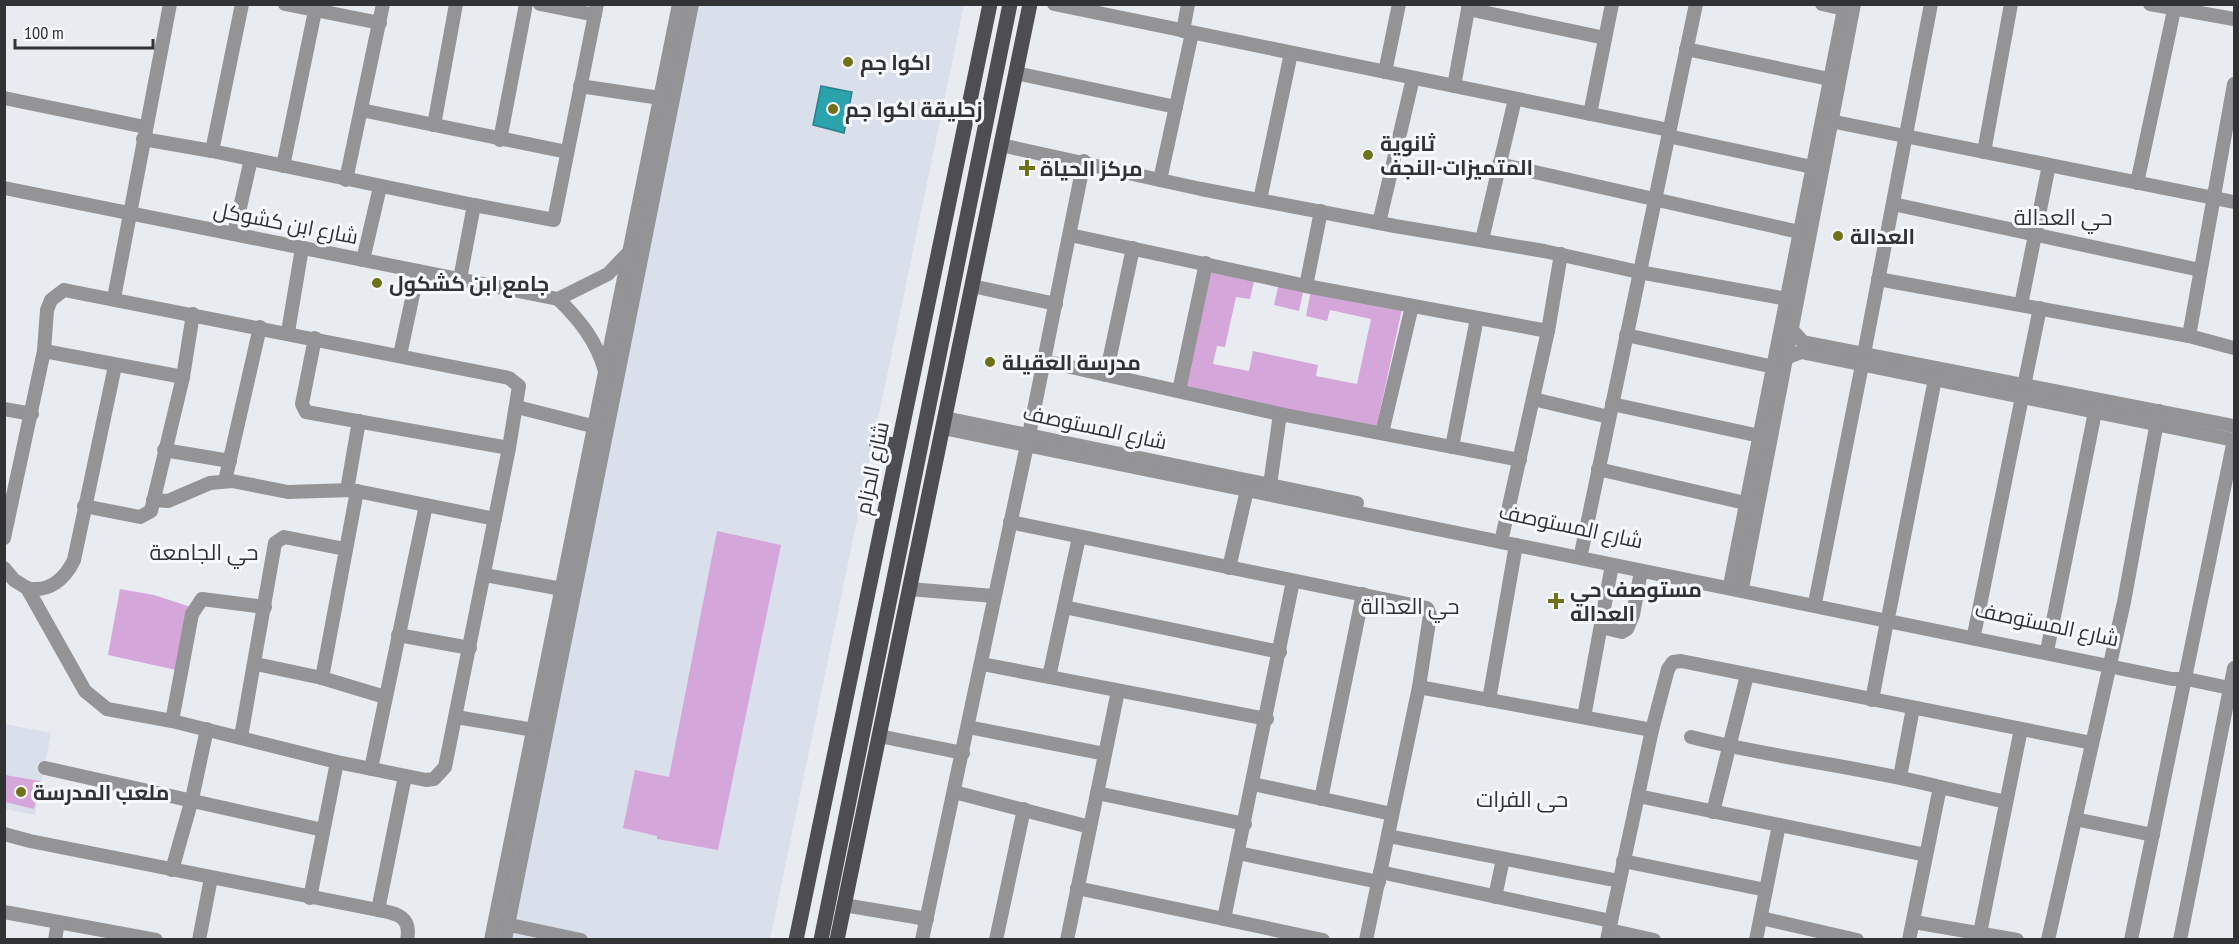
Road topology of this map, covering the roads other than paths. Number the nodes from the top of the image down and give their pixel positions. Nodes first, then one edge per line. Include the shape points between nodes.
1 (170, 4) edge
2 (242, 4) edge
3 (285, 4) edge
4 (384, 4) edge
5 (456, 4) edge
6 (526, 4) edge
7 (540, 4) edge
8 (679, 4) edge
9 (692, 4) edge
10 (990, 4) edge
11 (1010, 4) edge
12 (1030, 4) edge
13 (1054, 4) edge
14 (1188, 4) edge
15 (1399, 4) edge
16 (1612, 4) edge
17 (1696, 4) edge
18 (1822, 4) edge
19 (1931, 4) edge
20 (2011, 4) edge
21 (2150, 4) edge
22 (1848, 6) edge
23 (1468, 7) edge
24 (596, 10) edge
25 (2174, 10) junction
26 (315, 11) junction
27 (1114, 11) edge
28 (2235, 19) edge
29 (380, 23) junction
30 (1187, 32) junction
31 (1605, 38) junction
32 (678, 40) junction
33 (1686, 50) junction
34 (1291, 53) junction
35 (1385, 72) junction
36 (1016, 73) junction
37 (1413, 78) junction
38 (1829, 79) junction
39 (2235, 84) edge
40 (580, 86) junction
41 (1454, 86) junction
42 (4, 98) edge
43 (660, 98) junction
44 (1515, 99) junction
45 (1176, 108) junction
46 (361, 110) junction
47 (1590, 114) junction
48 (1830, 121) junction
49 (434, 125) junction
50 (144, 133) junction
51 (1668, 133) junction
52 (1906, 136) junction
53 (500, 140) junction
54 (1001, 145) junction
55 (212, 151) junction
56 (1984, 152) junction
57 (567, 153) junction
58 (251, 159) junction
59 (1084, 161) junction
60 (1499, 164) junction
61 (2049, 165) junction
62 (283, 166) junction
63 (1812, 167) junction
64 (346, 180) junction
65 (1160, 180) junction
66 (2137, 183) junction
67 (380, 187) junction
68 (4, 188) edge
69 (972, 190) junction
70 (991, 195) junction
71 (2214, 198) junction
72 (1654, 199) junction
73 (1260, 200) junction
74 (2235, 202) edge
75 (1893, 204) junction
76 (474, 205) junction
77 (1321, 211) junction
78 (129, 213) junction
79 (1379, 223) junction
80 (1805, 233) junction
81 (2036, 233) junction
82 (234, 234) junction
83 (1070, 235) junction
84 (1482, 240) junction
85 (302, 248) junction
86 (1132, 248) junction
87 (631, 251) junction
88 (1561, 254) junction
89 (363, 260) junction
90 (1206, 263) junction
91 (2200, 270) junction
92 (418, 271) junction
93 (1639, 272) junction
94 (459, 279) junction
95 (1878, 279) junction
96 (972, 286) junction
97 (1306, 286) junction
98 (931, 287) junction
99 (951, 291) junction
100 (114, 298) junction
101 (558, 299) junction
102 (1787, 299) junction
103 (1056, 304) junction
104 (2021, 305) junction
105 (1412, 306) junction
106 (2040, 308) junction
107 (193, 314) junction
108 (1478, 318) junction
109 (923, 326) junction
110 (260, 327) junction
111 (1791, 329) junction
112 (943, 330) junction
113 (1548, 331) junction
114 (288, 332) junction
115 (1626, 334) junction
116 (2189, 336) junction
117 (315, 338) junction
118 (1802, 347) junction
119 (2235, 348) edge
120 (44, 351) junction
121 (400, 355) junction
122 (1863, 360) junction
123 (1044, 361) junction
124 (1780, 362) junction
125 (115, 366) junction
126 (606, 375) junction
127 (1106, 375) junction
128 (183, 377) junction
129 (1935, 380) junction
130 (1179, 391) junction
131 (2023, 392) junction
132 (1533, 399) junction
133 (517, 407) junction
134 (4, 409) edge
135 (1611, 411) junction
136 (2095, 412) junction
137 (32, 414) junction
138 (1280, 414) junction
139 (2158, 418) junction
140 (359, 421) junction
141 (944, 423) junction
142 (2235, 426) edge
143 (596, 427) junction
144 (1382, 433) junction
145 (1760, 436) junction
146 (1028, 440) junction
147 (2234, 440) edge
148 (876, 442) dead end
149 (898, 446) junction
150 (1452, 447) junction
151 (509, 448) junction
152 (164, 450) junction
153 (1520, 460) junction
154 (230, 461) junction
155 (1598, 469) junction
156 (1186, 473) junction
157 (225, 481) junction
158 (1270, 485) junction
159 (1247, 490) junction
160 (352, 491) junction
161 (153, 500) junction
162 (1752, 504) junction
163 (426, 505) junction
164 (84, 506) junction
165 (495, 519) junction
166 (1010, 522) junction
167 (582, 524) junction
168 (1451, 527) junction
169 (1503, 533) junction
170 (1079, 537) junction
171 (4, 538) edge
172 (1516, 545) junction
173 (345, 549) junction
174 (1582, 549) junction
175 (1612, 565) junction
176 (4, 568) edge
177 (1229, 568) junction
178 (1641, 571) junction
179 (485, 574) junction
180 (1293, 581) junction
181 (1737, 581) junction
182 (27, 588) junction
183 (562, 590) junction
184 (909, 592) junction
185 (1363, 594) junction
186 (994, 596) junction
187 (1816, 598) junction
188 (265, 607) junction
189 (1064, 607) junction
190 (1838, 607) junction
191 (1888, 617) junction
192 (1928, 625) junction
193 (1601, 627) junction
194 (1975, 630) junction
195 (398, 635) junction
196 (880, 646) junction
197 (2048, 646) junction
198 (470, 648) junction
199 (1280, 652) junction
200 (2111, 663) junction
201 (256, 664) junction
202 (982, 664) junction
203 (2235, 668) edge
204 (1747, 675) junction
205 (1048, 677) junction
206 (322, 678) junction
207 (2187, 679) junction
208 (1419, 687) junction
209 (2233, 689) edge
210 (1118, 691) junction
211 (385, 697) junction
212 (1489, 700) junction
213 (1872, 700) junction
214 (1913, 708) junction
215 (456, 717) junction
216 (1584, 717) junction
217 (1267, 720) junction
218 (172, 721) junction
219 (968, 727) junction
220 (207, 729) junction
221 (2021, 729) junction
222 (534, 730) junction
223 (1652, 730) junction
224 (241, 736) junction
225 (879, 736) junction
226 (1691, 737) dead end
227 (2092, 743) junction
228 (1730, 747) junction
229 (963, 753) junction
230 (1105, 754) junction
231 (337, 762) junction
232 (45, 768) dead end
233 (371, 770) junction
234 (405, 776) junction
235 (1900, 777) junction
236 (1253, 784) junction
237 (1940, 788) junction
238 (954, 792) junction
239 (1097, 793) junction
240 (1638, 796) junction
241 (192, 799) junction
242 (1321, 799) junction
243 (2006, 802) junction
244 (1024, 809) junction
245 (823, 810) junction
246 (1713, 812) junction
247 (846, 813) junction
248 (1392, 814) junction
249 (2075, 819) junction
250 (1245, 824) junction
251 (1779, 825) junction
252 (1090, 827) junction
253 (323, 830) junction
254 (4, 834) edge
255 (2152, 835) junction
256 (1388, 836) junction
257 (814, 851) junction
258 (838, 853) junction
259 (1238, 853) junction
260 (1926, 855) junction
261 (1503, 859) junction
262 (1623, 861) junction
263 (172, 870) junction
264 (1379, 877) junction
265 (211, 878) junction
266 (1619, 881) junction
267 (1077, 888) junction
268 (1766, 890) junction
269 (1495, 897) junction
270 (310, 898) junction
271 (844, 905) junction
272 (378, 910) junction
273 (4, 912) edge
274 (1761, 918) junction
275 (927, 919) junction
276 (1224, 919) junction
277 (58, 922) junction
278 (1914, 922) junction
279 (501, 923) junction
280 (1609, 930) edge
281 (1980, 933) junction
282 (1292, 937) edge
283 (55, 939) edge
284 (156, 939) edge
285 (199, 939) edge
286 (407, 939) edge
287 (491, 939) edge
288 (505, 939) edge
289 (581, 939) edge
290 (796, 939) edge
291 (821, 939) edge
292 (837, 939) edge
293 (922, 939) edge
294 (996, 939) edge
295 (1067, 939) edge
296 (1323, 939) edge
297 (1366, 939) edge
298 (1654, 939) edge
299 (1756, 939) edge
300 (1857, 939) edge
301 (1909, 939) edge
302 (2017, 939) edge
303 (2048, 939) edge
304 (2131, 939) edge
305 (2180, 939) edge

1 - 50 street
2 - 55 street
3 - 26 street
4 - 29 street
5 - 49 street
6 - 53 street
7 - 24 street
8 - 32 street
9 - 32 street
10 - 98 main road, شارع الحزام
11 - 69 main road, شارع الحزام
12 - 36 main road
13 - 27 street
14 - 30 street
15 - 35 street
16 - 31 street
17 - 33 street
18 - 22 street
19 - 52 street
20 - 56 street
21 - 25 street
22 - 38 street
22 - 48 street
23 - 31 street
23 - 41 street
24 - 40 street
25 - 28 street
25 - 66 street
26 - 29 street
26 - 62 street
27 - 30 street
29 - 46 street
30 - 34 street
30 - 45 street
31 - 47 street
32 - 43 street
32 - 167 street
33 - 38 street
33 - 51 street
34 - 35 street
34 - 73 street
35 - 37 street
36 - 45 street
36 - 54 main road
37 - 41 street
37 - 79 street
38 - 63 street
39 - 71 street
40 - 43 street
40 - 57 street
41 - 44 street
42 - 50 street
43 - 87 street
44 - 47 street
44 - 60 street
45 - 65 street
46 - 49 street
46 - 64 street
47 - 51 street
48 - 52 street
48 - 80 street
49 - 53 street
50 - 55 street
50 - 78 street
51 - 63 street
51 - 72 street
52 - 56 street
52 - 75 street
53 - 57 street
54 - 59 street
54 - 70 main road
55 - 58 street
56 - 61 street
57 - 76 street via 554,220
58 - 62 street
58 - 82 street
59 - 65 street
59 - 83 street
60 - 72 street
60 - 84 street
61 - 66 street
61 - 81 street
62 - 64 street
63 - 80 street
64 - 67 street
65 - 73 street
66 - 71 street
67 - 76 street
67 - 89 street
68 - 78 street, شارع ابن كشوكل
69 - 70 main road
69 - 99 main road, شارع الحزام
70 - 96 main road
71 - 74 street
71 - 91 street
72 - 80 street
72 - 93 street
73 - 77 street
75 - 81 street
75 - 95 street
76 - 94 street
77 - 79 street
77 - 97 street
78 - 82 street, شارع ابن كشوكل
78 - 100 street
79 - 84 street
80 - 102 street
80 - 111 street
81 - 91 street
81 - 104 street
82 - 85 street, شارع ابن كشوكل
83 - 86 street
83 - 103 street
84 - 88 street
85 - 89 street, شارع ابن كشوكل
85 - 114 street
86 - 90 street
86 - 127 street
87 - 101 street via 609,274
87 - 126 street
88 - 93 street
88 - 113 street
89 - 92 street, شارع ابن كشوكل
90 - 97 street
90 - 130 street
91 - 116 street
92 - 94 street, شارع ابن كشوكل
92 - 121 street
93 - 102 street
93 - 115 street
94 - 101 street, شارع ابن كشوكل
95 - 104 street
95 - 122 street
96 - 103 street
96 - 141 main road
97 - 105 street
98 - 99 main road via 939,298
98 - 109 main road, شارع الحزام
99 - 112 main road, شارع الحزام
100 - 107 street
100 - 120 street via 69,289 54,295 47,310
101 - 126 street via 575,314 596,345
102 - 124 street
103 - 123 street
104 - 106 street
105 - 108 street
105 - 144 street
106 - 116 street
106 - 131 street
107 - 110 street
107 - 128 street
108 - 113 street
108 - 150 street
109 - 112 main road via 929,319 935,319
109 - 149 main road, شارع الحزام
110 - 114 street
110 - 154 street
111 - 118 street
111 - 124 street
112 - 196 main road, شارع الحزام
113 - 132 street
114 - 117 street
115 - 124 street
115 - 135 street
116 - 119 street
117 - 121 street
117 - 140 street via 303,409
118 - 122 street
118 - 124 street
120 - 125 street
120 - 137 street
121 - 133 street via 512,379 520,389
122 - 129 street
122 - 131 street
122 - 187 street
123 - 127 street
123 - 146 street
124 - 145 street
124 - 162 street
125 - 128 street
125 - 164 street
126 - 143 street
127 - 130 street
128 - 152 street
129 - 131 street
129 - 191 street
130 - 138 street
131 - 136 street
131 - 139 street
131 - 194 street
132 - 135 street
132 - 153 street
133 - 143 street
133 - 151 street
134 - 137 street
135 - 145 street
135 - 155 street
136 - 139 street
136 - 197 street
137 - 171 street
138 - 144 street
138 - 158 street
139 - 142 street
139 - 147 street
139 - 200 street
140 - 151 street
140 - 160 street
141 - 146 street, شارع المستوصف
141 - 184 main road
143 - 167 street
144 - 150 street
145 - 162 street
146 - 156 street, شارع المستوصف
146 - 166 street
147 - 207 street
148 - 149 main road
149 - 245 main road, شارع الحزام
150 - 153 street
151 - 165 street
152 - 154 street
152 - 161 street
153 - 169 street
154 - 157 street
155 - 162 street
155 - 174 street
156 - 158 street, شارع المستوصف
156 - 159 street, شارع المستوصف
157 - 160 street via 288,492
157 - 161 street via 210,483 168,501
158 - 168 street, شارع المستوصف
159 - 168 street, شارع المستوصف
159 - 177 street
160 - 163 street
160 - 173 street
161 - 164 street via 151,511 143,517
162 - 181 street
163 - 165 street
163 - 195 street
164 - 182 street via 70,569 38,591
165 - 179 street
166 - 170 street
166 - 186 street
167 - 183 street
167 - 279 street
168 - 169 street, شارع المستوصف
168 - 172 street, شارع المستوصف
169 - 174 street, شارع المستوصف
170 - 177 street
170 - 189 street
172 - 175 street, شارع المستوصف
172 - 212 street
173 - 188 street via 279,538 274,545
173 - 206 street
174 - 181 street, شارع المستوصف
175 - 178 street, شارع المستوصف
175 - 193 street
176 - 182 street
177 - 180 street
178 - 190 street, شارع المستوصف
178 - 193 street via 1627,629 1622,632
179 - 183 street
179 - 198 street
180 - 185 street
180 - 199 street
181 - 187 street, شارع المستوصف
182 - 218 street via 85,692 107,709
183 - 222 street
184 - 186 street
184 - 196 main road
184 - 225 main road
185 - 208 street via 1427,608 1430,615
185 - 242 street
186 - 202 street
187 - 190 street, شارع المستوصف
188 - 201 street
188 - 218 street via 202,599 198,602 192,614
189 - 199 street
189 - 205 street
190 - 191 street, شارع المستوصف
191 - 192 street, شارع المستوصف
191 - 213 street
192 - 194 street, شارع المستوصف
192 - 200 street, شارع المستوصف
193 - 216 street
194 - 197 street, شارع المستوصف
195 - 198 street
195 - 211 street
196 - 247 main road, شارع الحزام
197 - 200 street, شارع المستوصف
198 - 215 street
199 - 217 street
200 - 207 street, شارع المستوصف via 2174,672
200 - 227 street
201 - 206 street
201 - 224 street
202 - 205 street
202 - 219 street
203 - 209 street
204 - 213 street
204 - 223 street via 1674,662 1668,669
204 - 228 street
205 - 210 street
206 - 211 street
207 - 209 street, شارع المستوصف
207 - 255 street
208 - 212 street
208 - 248 street
209 - 305 street
210 - 217 street
210 - 230 street
211 - 233 street
212 - 216 street
213 - 214 street
214 - 221 street
214 - 235 street
215 - 222 street
215 - 234 street via 446,767 441,774 430,780
216 - 223 street
217 - 236 street
218 - 220 street
219 - 229 street
219 - 230 street
220 - 224 street
220 - 241 street
221 - 227 street
221 - 243 street
222 - 279 street
223 - 240 street
224 - 231 street
225 - 229 street
225 - 271 main road
226 - 228 street
227 - 249 street
228 - 235 street
228 - 246 street
229 - 238 street
230 - 239 street
231 - 233 street
231 - 253 street
232 - 241 street
233 - 234 street
234 - 272 street
235 - 237 street
236 - 242 street
236 - 250 street
237 - 243 street
237 - 260 street
238 - 244 street
238 - 275 street
239 - 250 street
239 - 252 street
240 - 246 street
240 - 262 street
241 - 253 street
241 - 263 street
242 - 248 street
243 - 281 street
244 - 252 street
244 - 294 street
245 - 247 main road via 828,820 835,822
245 - 257 main road, شارع الحزام
246 - 251 street
247 - 258 main road, شارع الحزام
248 - 256 street
249 - 255 street
249 - 303 street
250 - 259 street
251 - 260 street
251 - 268 street
252 - 267 street
253 - 270 street
254 - 263 street
255 - 304 street
256 - 261 street
256 - 264 street
257 - 258 main road via 828,842
257 - 290 main road, شارع الحزام
258 - 291 main road, شارع الحزام
259 - 264 street
259 - 276 street
260 - 278 street
261 - 266 street
261 - 269 street
262 - 266 street
262 - 268 street
263 - 265 street
264 - 269 street
264 - 297 street
265 - 270 street
265 - 285 street
266 - 280 street
267 - 276 street
267 - 295 street
268 - 274 street
269 - 280 street
270 - 272 street
271 - 275 street
271 - 292 main road
272 - 286 street via 404,918 409,930
273 - 277 street
274 - 299 street
274 - 300 street
275 - 293 street
276 - 282 street
277 - 283 street
277 - 284 street
278 - 281 street
278 - 301 street
279 - 287 street
279 - 288 street
279 - 289 street
280 - 298 street
281 - 302 street
282 - 296 street

